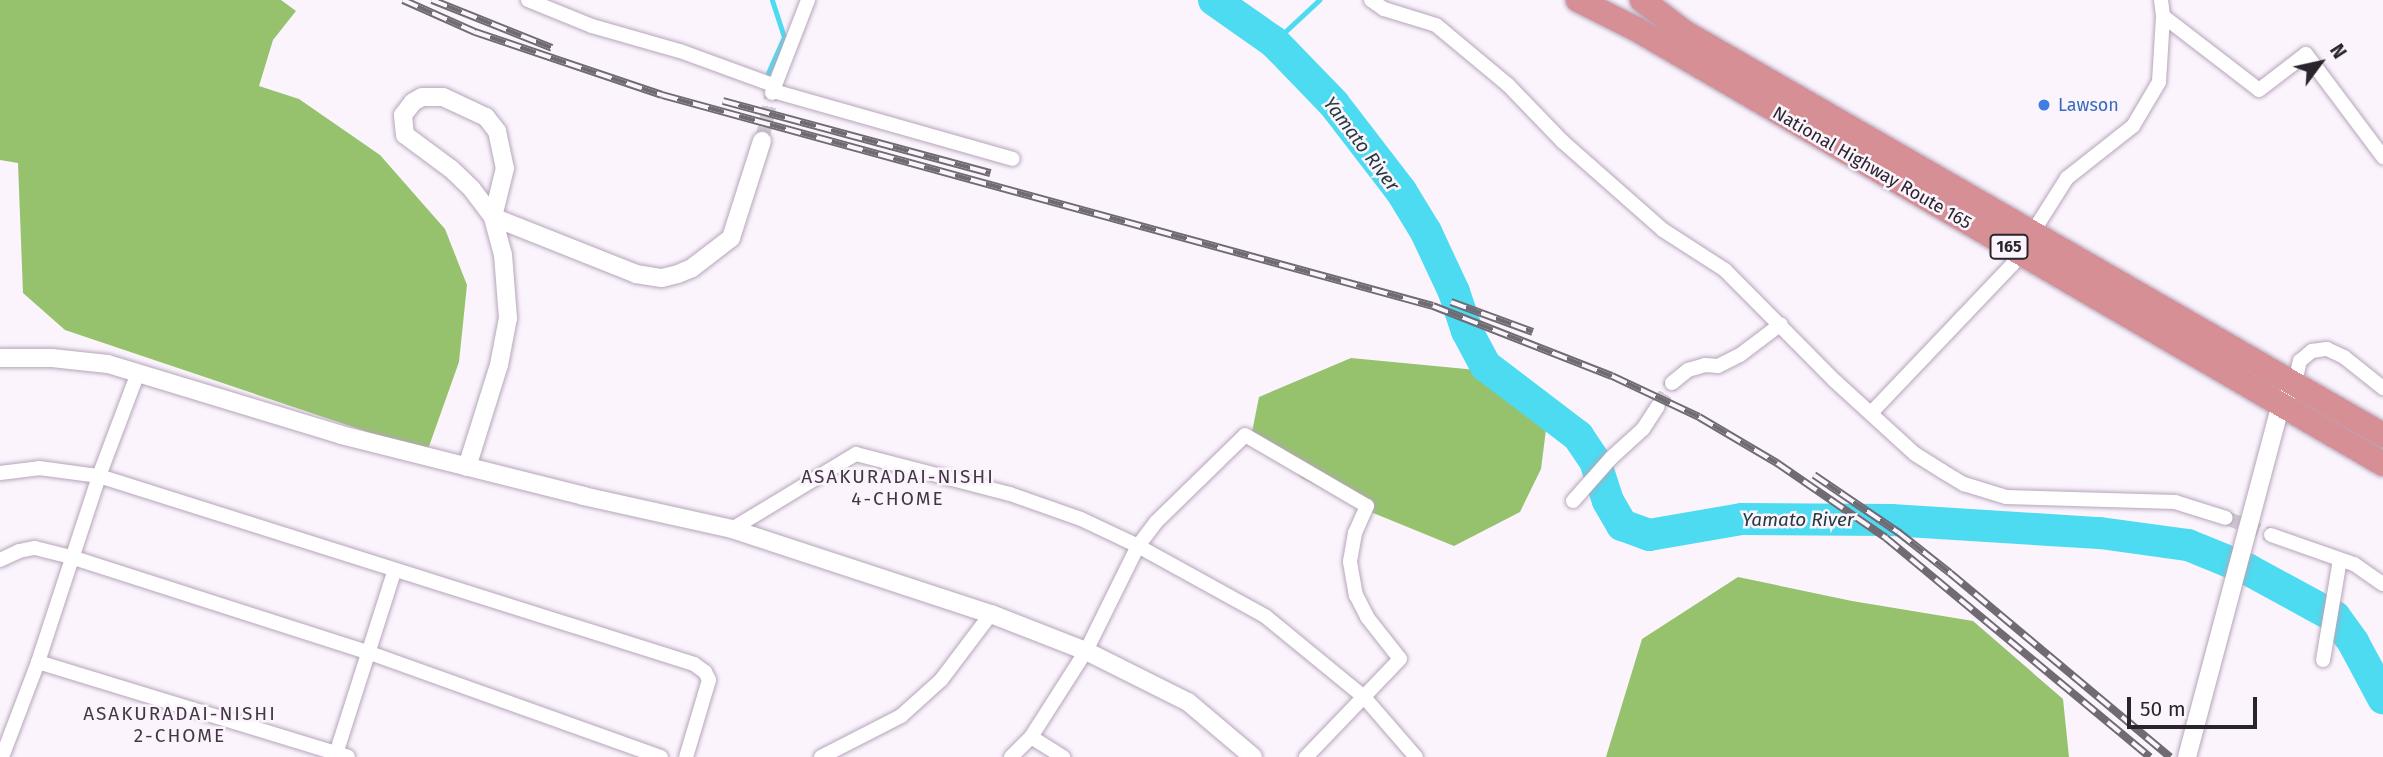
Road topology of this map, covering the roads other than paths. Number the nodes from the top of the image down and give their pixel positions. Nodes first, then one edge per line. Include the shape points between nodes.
1 (528, 0) edge
2 (808, 0) edge
3 (1371, 0) edge
4 (1578, 0) edge
5 (1642, 0) edge
6 (2161, 0) edge
7 (2164, 16) junction
8 (773, 89) junction
9 (762, 141) tunnel mouth
10 (2383, 157) edge
11 (1013, 159) dead end
12 (493, 217) junction
13 (2035, 232) junction
14 (2020, 254) junction
15 (1781, 324) junction
16 (0, 358) edge
17 (138, 373) junction
18 (2295, 382) junction
19 (1672, 383) tunnel mouth
20 (2383, 388) edge
21 (2281, 404) junction
22 (1658, 406) tunnel mouth
23 (1871, 412) junction
24 (2383, 435) edge
25 (2383, 464) edge
26 (467, 467) junction
27 (0, 473) edge
28 (99, 476) junction
29 (1573, 501) dead end
30 (2226, 518) tunnel mouth
31 (732, 529) junction
32 (2271, 535) tunnel mouth
33 (1138, 546) junction
34 (71, 557) junction
35 (0, 560) edge
36 (2340, 560) junction
37 (394, 572) junction
38 (2383, 584) edge
39 (991, 614) junction
40 (1086, 650) junction
41 (369, 653) junction
42 (2323, 660) dead end
43 (38, 662) junction
44 (1364, 697) junction
45 (1031, 737) junction
46 (340, 756) edge
47 (2, 757) edge
48 (661, 757) edge
49 (686, 757) edge
50 (823, 757) edge
51 (1011, 757) edge
52 (1063, 757) edge
53 (1253, 757) edge
54 (1306, 757) edge
55 (1416, 757) edge
56 (2187, 757) edge

1 - 8 street via 592,26 680,51
2 - 8 street
3 - 15 street via 1384,9 1436,25 1508,85 1562,141 1663,230 1725,270
4 - 14 highway, National Highway Route 165 / 165
5 - 13 highway, National Highway Route 165 / 165 via 1684,32
6 - 7 street
7 - 10 street via 2259,90 2306,54
7 - 13 street via 2159,82 2133,126 2067,178
8 - 11 street
9 - 12 street via 731,238 678,274 662,278 636,274
12 - 12 street via 451,169 405,135 404,115 412,102 443,97 486,117 497,131 505,168
12 - 26 street via 503,255 508,318 499,365
13 - 14 street
13 - 18 highway, National Highway Route 165 / 165
14 - 21 highway, National Highway Route 165 / 165
14 - 23 street
15 - 19 street via 1740,355 1718,366 1688,370
15 - 23 street
16 - 17 street via 108,364
17 - 26 street via 341,435
17 - 28 street
18 - 20 street via 2300,361 2312,351 2327,349
18 - 21 street
18 - 24 highway, National Highway Route 165 / 165
21 - 25 highway, National Highway Route 165 / 165
21 - 56 street
22 - 29 street via 1643,429
23 - 30 street via 1916,454 1942,471 1964,484 2006,497 2175,502
26 - 31 street
27 - 28 street via 39,468
28 - 34 street
28 - 37 street
31 - 33 street via 856,454 1010,494 1081,519
31 - 39 street
32 - 36 street
33 - 40 street
33 - 44 street via 1265,616
33 - 44 street via 1156,522 1245,435 1367,506 1355,533 1350,562 1356,595 1400,659
34 - 35 street via 35,548
34 - 41 street
34 - 43 street
36 - 38 street
36 - 42 street
37 - 41 street
37 - 49 street via 694,664 709,680
39 - 40 street
39 - 50 street via 941,680 901,716
40 - 45 street
40 - 53 street via 1188,702
41 - 46 street
41 - 48 street
43 - 46 street
43 - 47 street
44 - 54 street
44 - 55 street
45 - 51 street
45 - 52 street

